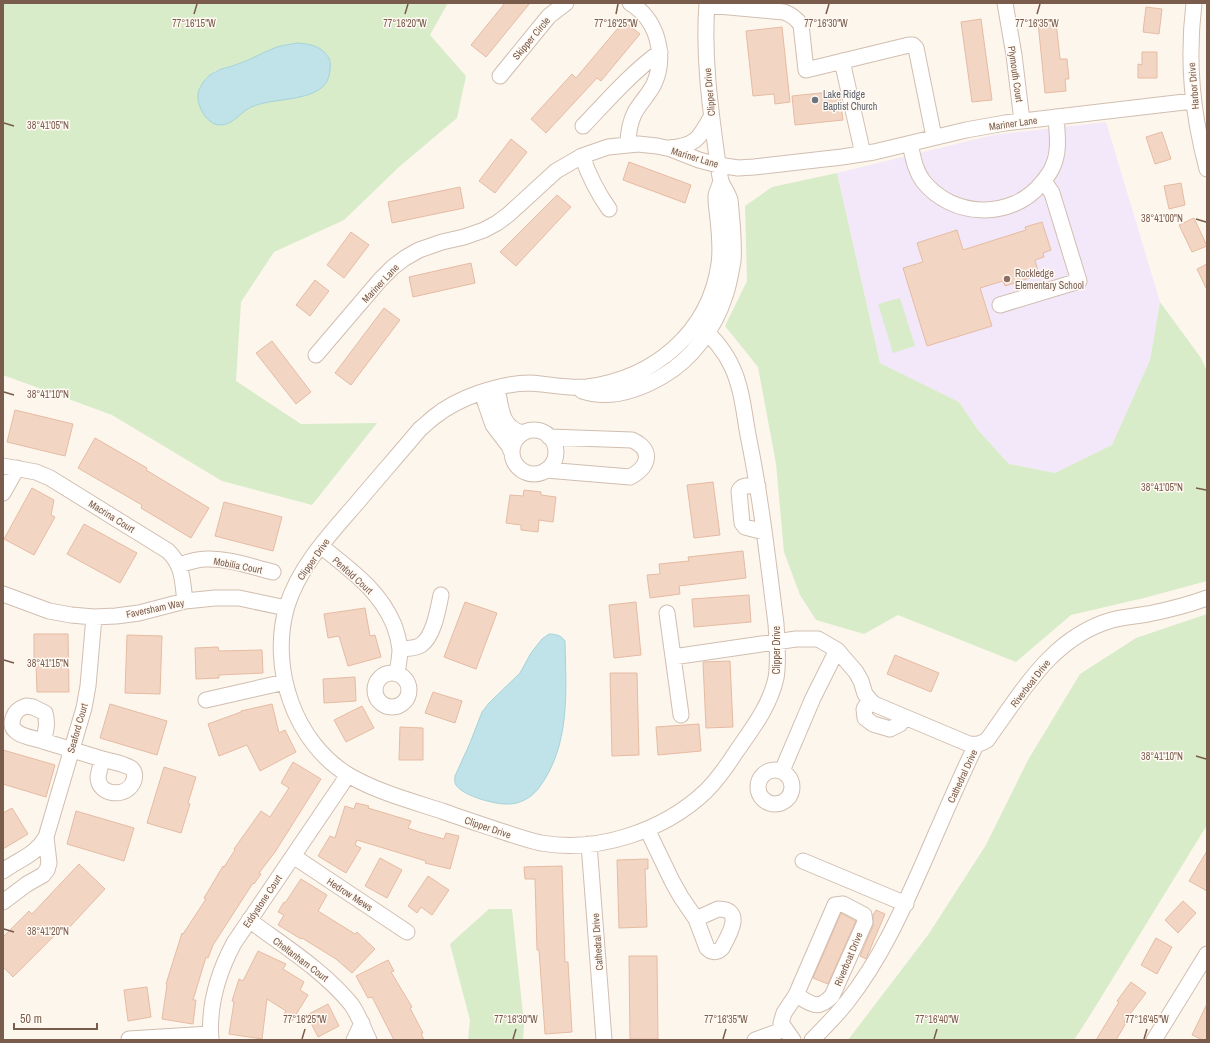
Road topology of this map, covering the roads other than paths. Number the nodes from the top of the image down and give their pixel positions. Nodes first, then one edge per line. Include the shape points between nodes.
1 (566, 3) edge
2 (630, 3) edge
3 (1005, 3) edge
4 (1194, 3) edge
5 (707, 4) edge
6 (660, 52) junction
7 (842, 61) junction
8 (500, 76) dead end
9 (1193, 101) junction
10 (711, 117) junction
11 (1056, 117) junction
12 (1022, 121) junction
13 (583, 126) dead end
14 (934, 137) junction
15 (628, 144) junction
16 (910, 144) junction
17 (668, 148) junction
18 (863, 154) junction
19 (582, 156) junction
20 (718, 165) junction
21 (1207, 169) edge
22 (1044, 181) junction
23 (609, 209) dead end
24 (1000, 305) dead end
25 (702, 327) junction
26 (316, 355) dead end
27 (497, 388) junction
28 (482, 393) junction
29 (523, 433) junction
30 (549, 437) junction
31 (512, 453) junction
32 (10, 467) edge
33 (546, 470) junction
34 (758, 486) junction
35 (3, 493) edge
36 (764, 532) junction
37 (321, 546) junction
38 (179, 565) junction
39 (273, 572) dead end
40 (3, 594) edge
41 (441, 595) dead end
42 (1207, 598) edge
43 (185, 601) junction
44 (286, 608) junction
45 (667, 613) dead end
46 (94, 617) junction
47 (777, 642) junction
48 (400, 649) junction
49 (837, 650) junction
50 (673, 657) junction
51 (397, 674) dead end
52 (285, 682) junction
53 (206, 700) dead end
54 (681, 715) dead end
55 (43, 741) dead end
56 (976, 745) junction
57 (71, 750) junction
58 (102, 759) dead end
59 (782, 771) dead end
60 (348, 775) junction
61 (647, 829) junction
62 (46, 836) junction
63 (589, 844) junction
64 (293, 856) junction
65 (803, 861) dead end
66 (3, 871) edge
67 (3, 902) edge
68 (906, 904) junction
69 (696, 919) dead end
70 (249, 920) junction
71 (407, 932) dead end
72 (1207, 954) edge
73 (796, 995) junction
74 (362, 1023) junction
75 (789, 1034) edge
76 (210, 1037) edge
77 (129, 1039) edge
78 (354, 1040) edge
79 (369, 1040) edge
80 (604, 1040) edge
81 (755, 1040) edge
82 (812, 1040) edge
83 (1154, 1040) edge

1 - 8 street, Skipper Circle via 549,16
2 - 6 street via 644,15 652,27
3 - 12 street, Plymouth Court
4 - 9 street, Harbor Drive via 1190,63
5 - 7 street via 791,14 801,25 806,70
5 - 10 street, Clipper Drive via 707,80
6 - 13 street via 631,76
6 - 15 street via 658,73 630,124
7 - 14 street via 913,45 916,48
7 - 18 street
9 - 11 street, Mariner Lane
9 - 21 street, Harbor Drive
10 - 17 street via 694,142 686,146
10 - 20 street, Clipper Drive
11 - 12 street, Mariner Lane
11 - 22 street via 1057,154
12 - 14 street, Mariner Lane
14 - 16 street, Mariner Lane
15 - 17 street, Mariner Lane
15 - 19 street, Mariner Lane via 608,147
16 - 18 street, Mariner Lane
16 - 22 street via 916,168 924,182 949,202 963,207 995,210 1011,206 1030,195
17 - 20 street, Mariner Lane
18 - 20 street, Mariner Lane via 754,168
19 - 23 street via 590,178
19 - 26 street, Mariner Lane via 556,171 497,223 464,237 419,250 405,258 380,280
20 - 25 street, Clipper Drive via 721,181 716,201 733,260 721,307
22 - 24 street via 1052,193 1079,281
25 - 27 street, Clipper Drive via 686,336 672,352 656,362 634,374 605,384 571,388 529,383
25 - 34 street, Clipper Drive via 724,352 739,385
27 - 28 street, Clipper Drive
27 - 29 street via 506,422 513,430
28 - 31 street via 493,425
28 - 37 street, Clipper Drive via 449,407 420,429
29 - 30 street via 541,431
29 - 31 street via 515,441
30 - 33 street via 556,452
30 - 33 street via 632,440 646,451 647,458 645,466 630,477
31 - 33 street via 519,469 533,474
32 - 35 street
32 - 38 street, Macrina Court via 36,472 50,478 168,552
34 - 36 street, Clipper Drive
34 - 36 street via 740,488 742,523 746,527
36 - 47 street, Clipper Drive
37 - 44 street, Clipper Drive via 297,581
37 - 48 street, Penfold Court via 366,583 378,597 390,616
38 - 39 street, Mobilia Court via 194,560 221,560
38 - 43 street
40 - 46 street, Faversham Way via 49,610
41 - 48 street via 437,615 427,640 421,645
42 - 56 street, Riverboat Drive via 1176,608 1112,620 1083,632 1063,645 1040,667 987,740
43 - 44 street, Faversham Way via 239,598
43 - 46 street, Faversham Way via 139,613
44 - 52 street, Clipper Drive via 281,645
45 - 50 street
46 - 57 street, Seaford Court via 88,686
47 - 49 street, Cathedral Drive via 818,639
47 - 50 street, Cathedral Drive
47 - 61 street, Clipper Drive via 776,678 770,698 761,716 718,779 687,807 668,820
48 - 51 street, Penfold Court
49 - 56 street, Cathedral Drive via 856,672 865,694 874,704
49 - 59 street
50 - 54 street
52 - 53 street
52 - 60 street, Clipper Drive via 301,725 311,740 334,765
55 - 57 street
56 - 68 street, Cathedral Drive
57 - 58 street
57 - 62 street, Seaford Court
60 - 63 street, Clipper Drive via 386,792 522,838 563,845
60 - 64 street, Eddystone Court
61 - 63 street, Clipper Drive
61 - 69 street via 672,881
62 - 66 street, Seaford Court via 35,852
62 - 67 street, Seaford Court via 49,863 47,870
63 - 80 street, Cathedral Drive
64 - 70 street, Eddystone Court
64 - 71 street, Hedrow Mews
65 - 68 street
68 - 82 street, Cathedral Drive via 866,976 847,1002
70 - 74 street, Cheltanham Court via 316,969 351,1005
70 - 76 street, Eddystone Court via 224,962 216,983
72 - 83 street
73 - 73 street, Riverboat Drive via 835,905 843,904 864,915 865,922 832,996 826,1002 814,1005
73 - 75 street, Riverboat Drive via 784,1013 781,1023
74 - 78 street
74 - 79 street, Cheltanham Court
75 - 81 street
76 - 77 street

